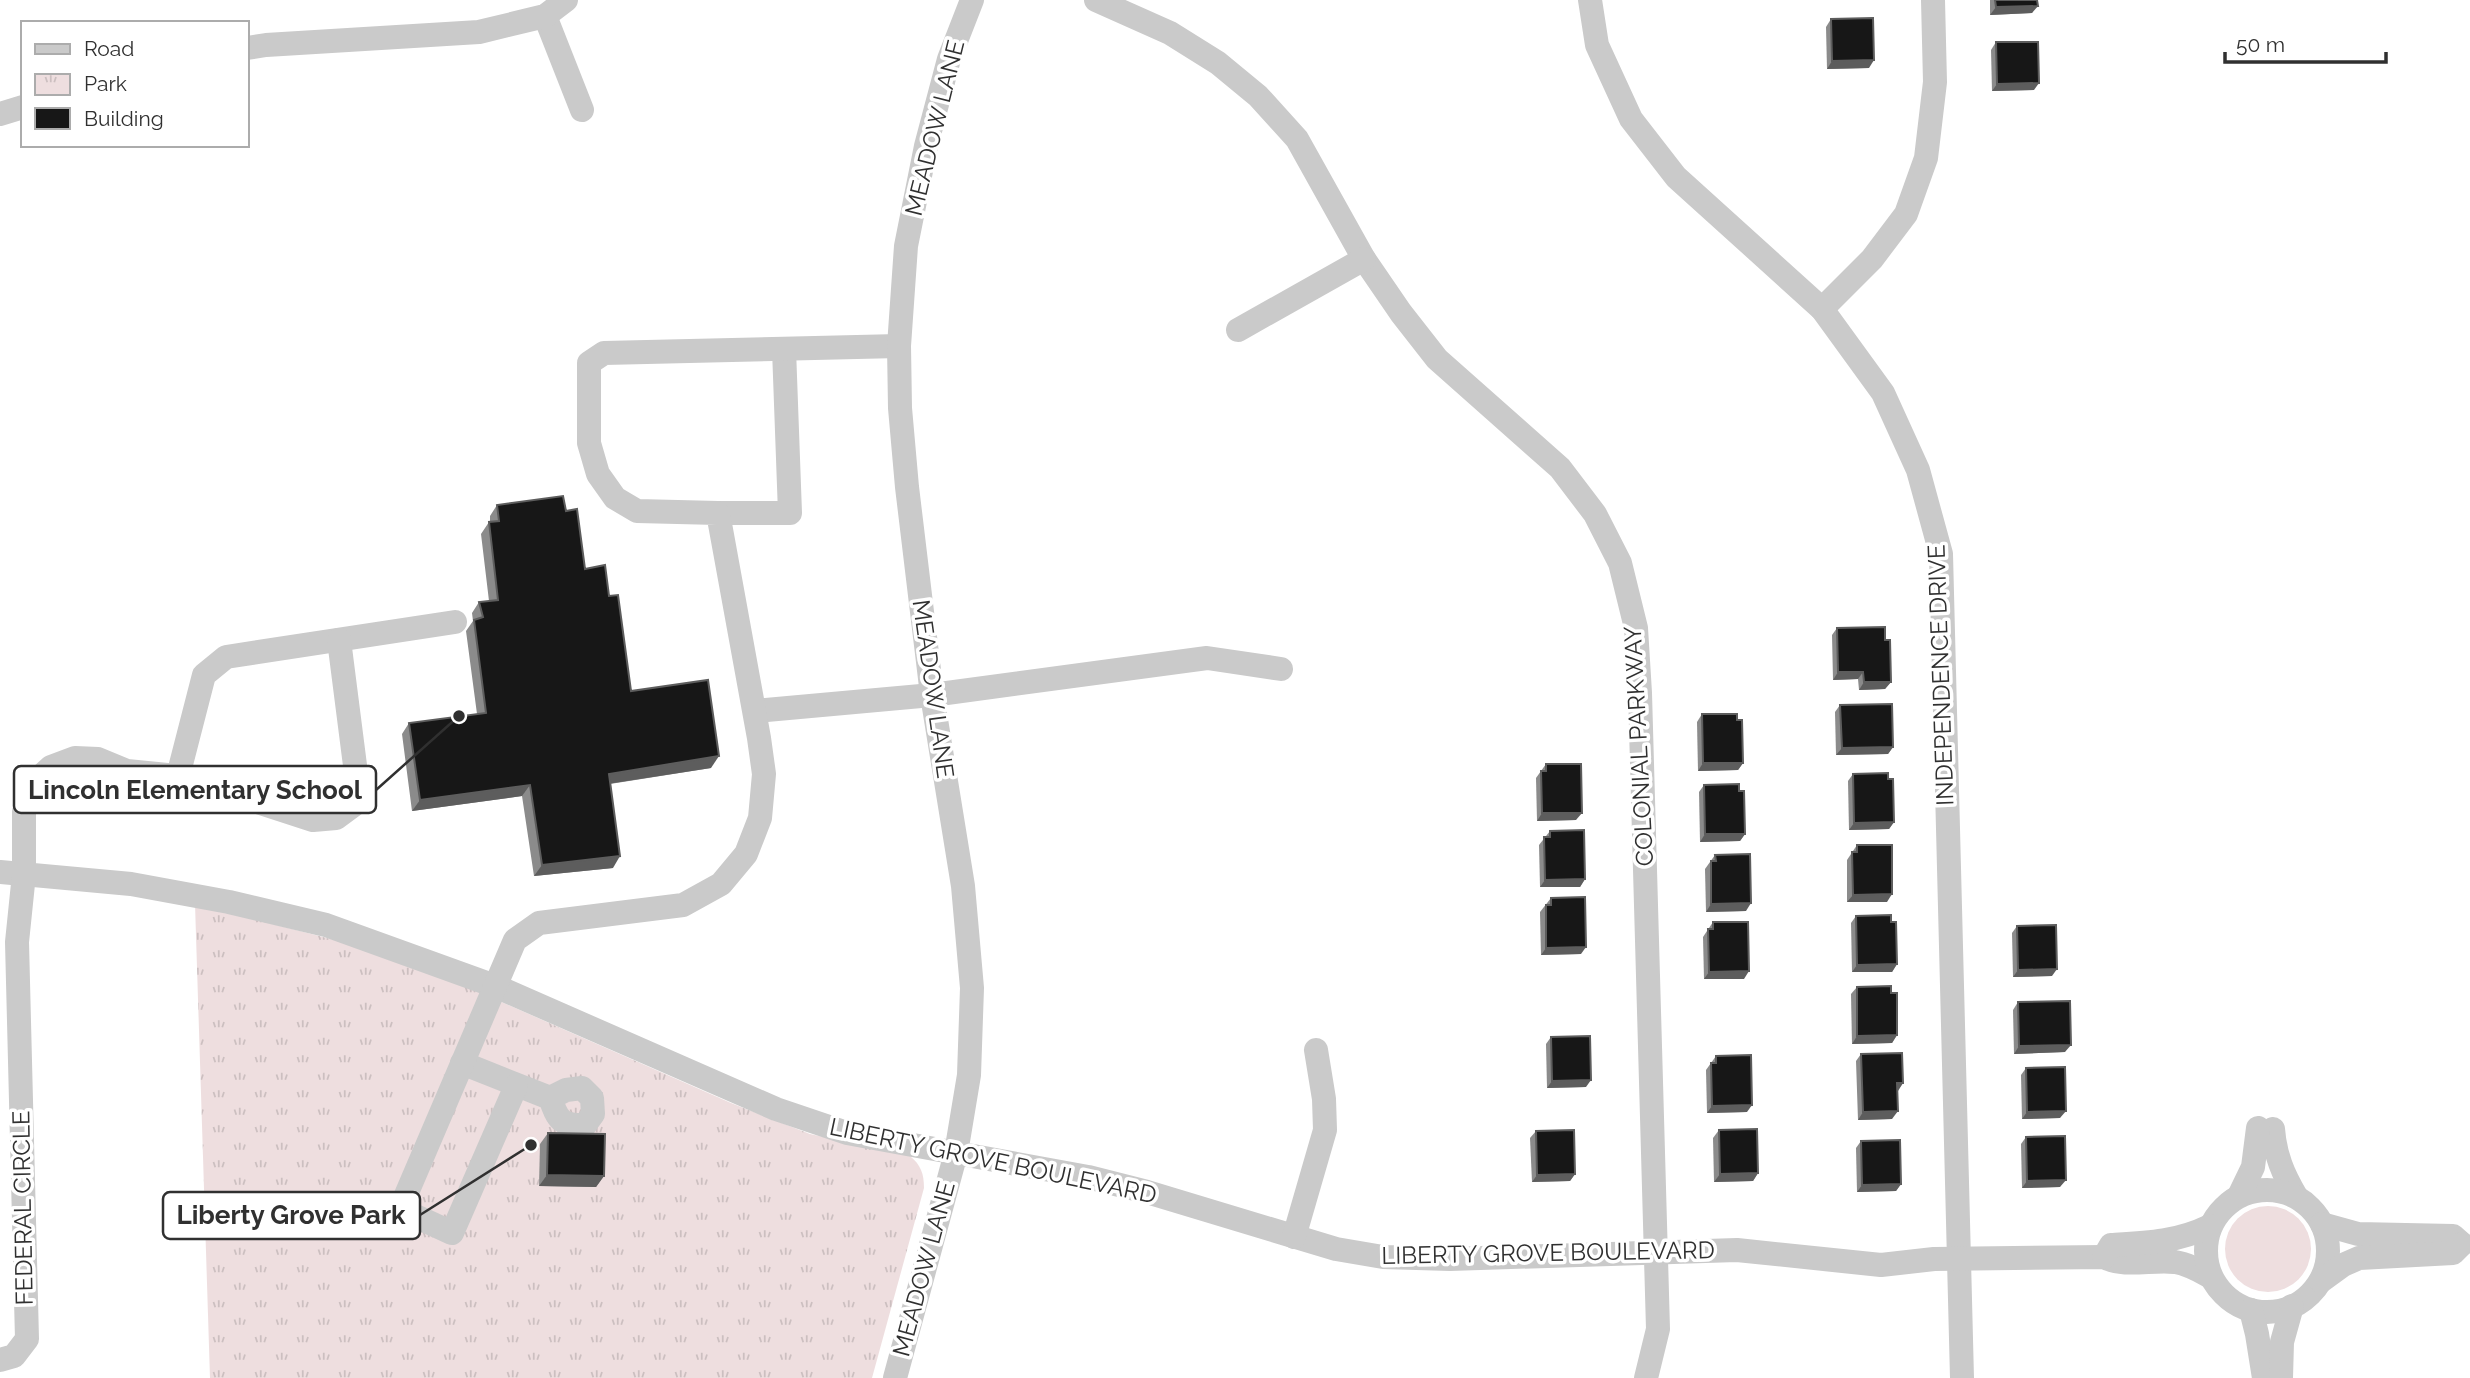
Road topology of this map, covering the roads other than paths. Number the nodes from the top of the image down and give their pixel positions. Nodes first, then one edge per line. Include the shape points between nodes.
1 (566, 0) edge
2 (972, 0) edge
3 (1096, 0) edge
4 (1590, 0) edge
5 (1933, 0) edge
6 (545, 16) junction
7 (248, 48) edge
8 (21, 108) edge
9 (582, 110) dead end
10 (0, 114) edge
11 (1364, 258) junction
12 (1822, 309) junction
13 (1238, 330) dead end
14 (899, 346) junction
15 (784, 349) junction
16 (718, 513) junction
17 (455, 622) dead end
18 (339, 639) junction
19 (1281, 669) dead end
20 (932, 695) junction
21 (755, 711) junction
22 (178, 776) junction
23 (12, 873) edge
24 (495, 986) junction
25 (1315, 1050) dead end
26 (462, 1063) junction
27 (516, 1086) junction
28 (550, 1098) dead end
29 (956, 1153) junction
30 (2239, 1196) junction
31 (2296, 1196) junction
32 (2322, 1224) junction
33 (2210, 1226) junction
34 (1294, 1237) junction
35 (2466, 1244) edge
36 (1656, 1253) junction
37 (2104, 1257) junction
38 (1959, 1258) junction
39 (2211, 1277) junction
40 (2321, 1280) junction
41 (2292, 1307) junction
42 (2251, 1310) junction
43 (0, 1360) edge
44 (895, 1378) edge
45 (1646, 1378) edge
46 (1962, 1378) edge
47 (2264, 1378) edge
48 (2281, 1378) edge

1 - 6 street
2 - 14 street, MEADOW LANE via 949,59 923,159 906,246
3 - 11 street, COLONIAL PARKWAY via 1170,33 1218,63 1258,96 1297,139
4 - 12 street, INDEPENDENCE DRIVE via 1597,45 1630,119 1676,177
5 - 12 street via 1935,82 1926,158 1906,214 1872,258
6 - 7 street via 479,32
6 - 9 street
8 - 10 street
11 - 13 street
11 - 36 street, COLONIAL PARKWAY via 1437,359 1560,468 1595,514 1620,563 1636,628 1640,692
12 - 38 street, INDEPENDENCE DRIVE via 1882,393 1918,470 1941,554
14 - 15 street
14 - 20 street, MEADOW LANE via 906,474
15 - 16 street via 790,513
15 - 16 street via 604,353 589,363 589,443 598,474 615,498 637,511
16 - 21 street
17 - 18 street
18 - 22 street via 226,657 218,663 204,675
18 - 22 street, FEDERAL CIRCLE via 358,781 355,804 336,818 313,820
19 - 20 street via 1207,658
20 - 21 street
20 - 29 street, MEADOW LANE via 963,886 972,988 969,1075
21 - 24 street via 764,774 760,818 746,854 721,884 683,905 539,923 515,940
22 - 23 street, FEDERAL CIRCLE via 127,771 98,759 75,758 51,766 31,785
23 - 24 street, LIBERTY GROVE BOULEVARD via 131,884 229,902 326,925
23 - 43 street, FEDERAL CIRCLE via 27,1339 14,1356
24 - 26 street
24 - 29 street, LIBERTY GROVE BOULEVARD via 775,1109 847,1133
25 - 34 street via 1325,1130
26 - 27 street
26 - 27 street via 400,1209 452,1233
27 - 28 street
29 - 34 street, LIBERTY GROVE BOULEVARD via 1088,1177
29 - 44 street, MEADOW LANE
30 - 31 street via 2277,1190
30 - 31 street via 2265,1129
30 - 33 street via 2222,1208
31 - 32 street via 2312,1208
32 - 35 street via 2358,1234 2453,1236
32 - 40 street via 2328,1262
33 - 37 street, LIBERTY GROVE BOULEVARD via 2187,1237 2111,1245
33 - 39 street via 2205,1252
34 - 36 street, LIBERTY GROVE BOULEVARD via 1383,1257
35 - 40 street via 2453,1253 2359,1258
36 - 38 street, LIBERTY GROVE BOULEVARD via 1737,1250 1881,1265
36 - 45 street, COLONIAL PARKWAY via 1658,1329
37 - 38 street, LIBERTY GROVE BOULEVARD
37 - 39 street, LIBERTY GROVE BOULEVARD via 2114,1262 2176,1262
38 - 46 street, INDEPENDENCE DRIVE
39 - 42 street via 2221,1292
40 - 41 street via 2309,1296
41 - 42 street via 2272,1312
41 - 48 street via 2282,1342
42 - 47 street

